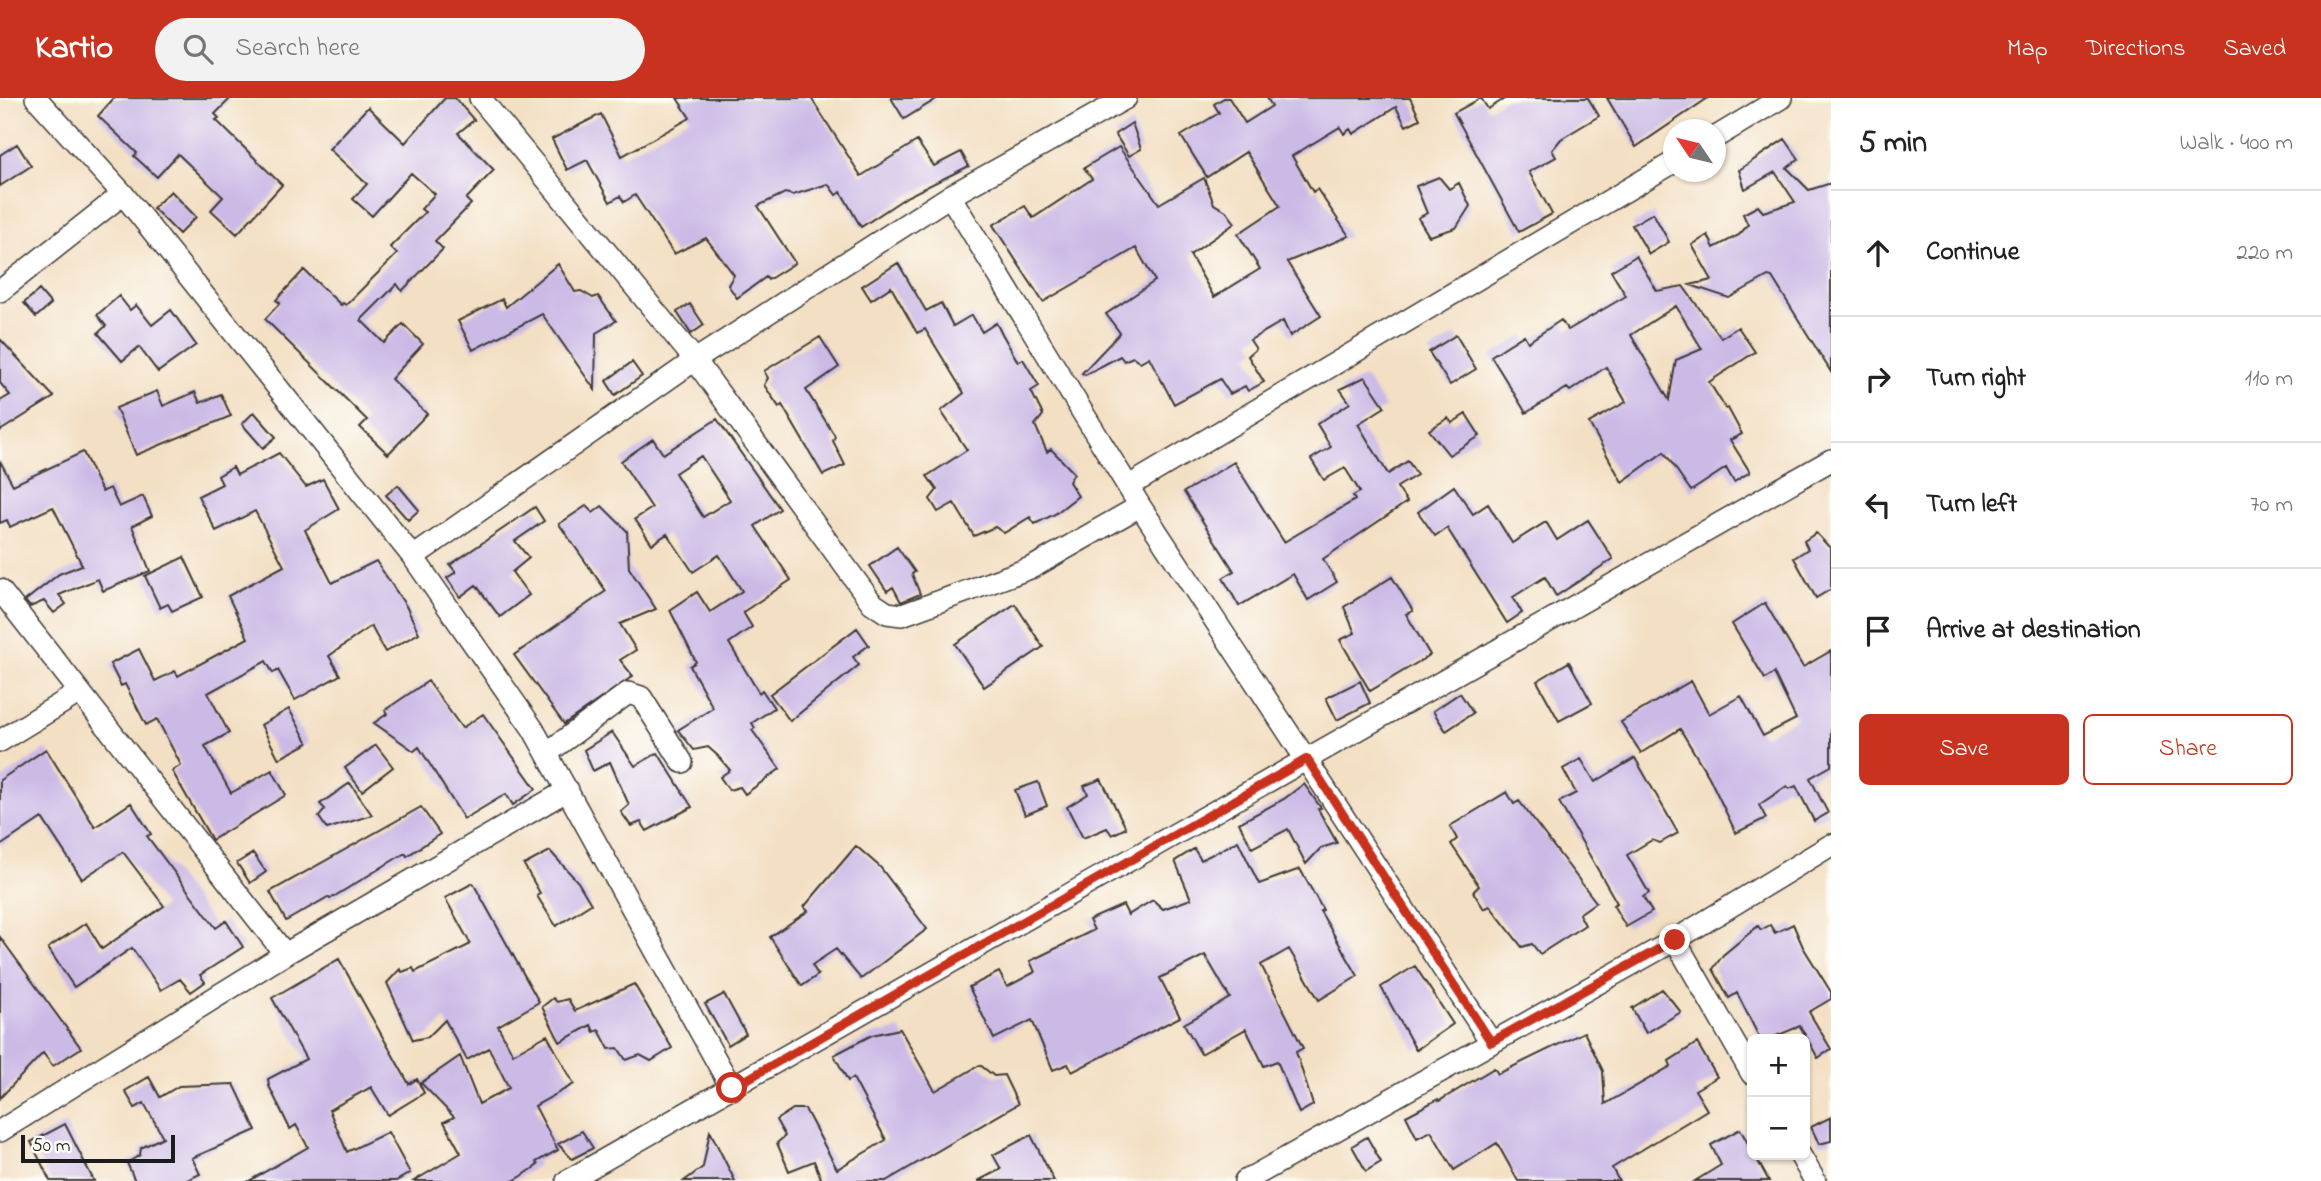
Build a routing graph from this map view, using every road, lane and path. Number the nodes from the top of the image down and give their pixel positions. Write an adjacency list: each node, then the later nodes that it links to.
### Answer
1 (36, 98): 7 (street)
2 (480, 98): 10 (street)
3 (1126, 98): 8 (street)
4 (1781, 98): 5 (street)
5 (1726, 131)
6 (1663, 169): 12 (street)
7 (123, 194): 9 (street); 14 (street)
8 (950, 196): 10 (street); 12 (street)
9 (0, 291)
10 (695, 360): 13 (street); 14 (street)
11 (1831, 460): 19 (street)
12 (1129, 486): 13 (street)
13 (1140, 506): 19 (street)
14 (413, 557): 18 (street)
15 (0, 590): 16 (street)
16 (80, 692): 17 (street); 24 (street)
17 (0, 741)
18 (547, 753): 20 (street); 21 (street)
19 (1307, 759): 25 (street); 27 (street)
20 (682, 762)
21 (568, 790): 24 (street); 27 (street)
22 (1831, 845): 23 (street)
23 (1675, 940): 25 (street); 26 (street)
24 (285, 954): 28 (street)
25 (1491, 1042): 31 (street)
26 (1747, 1065)
27 (732, 1088): 30 (street)
28 (0, 1131)
29 (1803, 1160): 32 (street)
30 (567, 1181)
31 (1245, 1181)
32 (1815, 1181)

